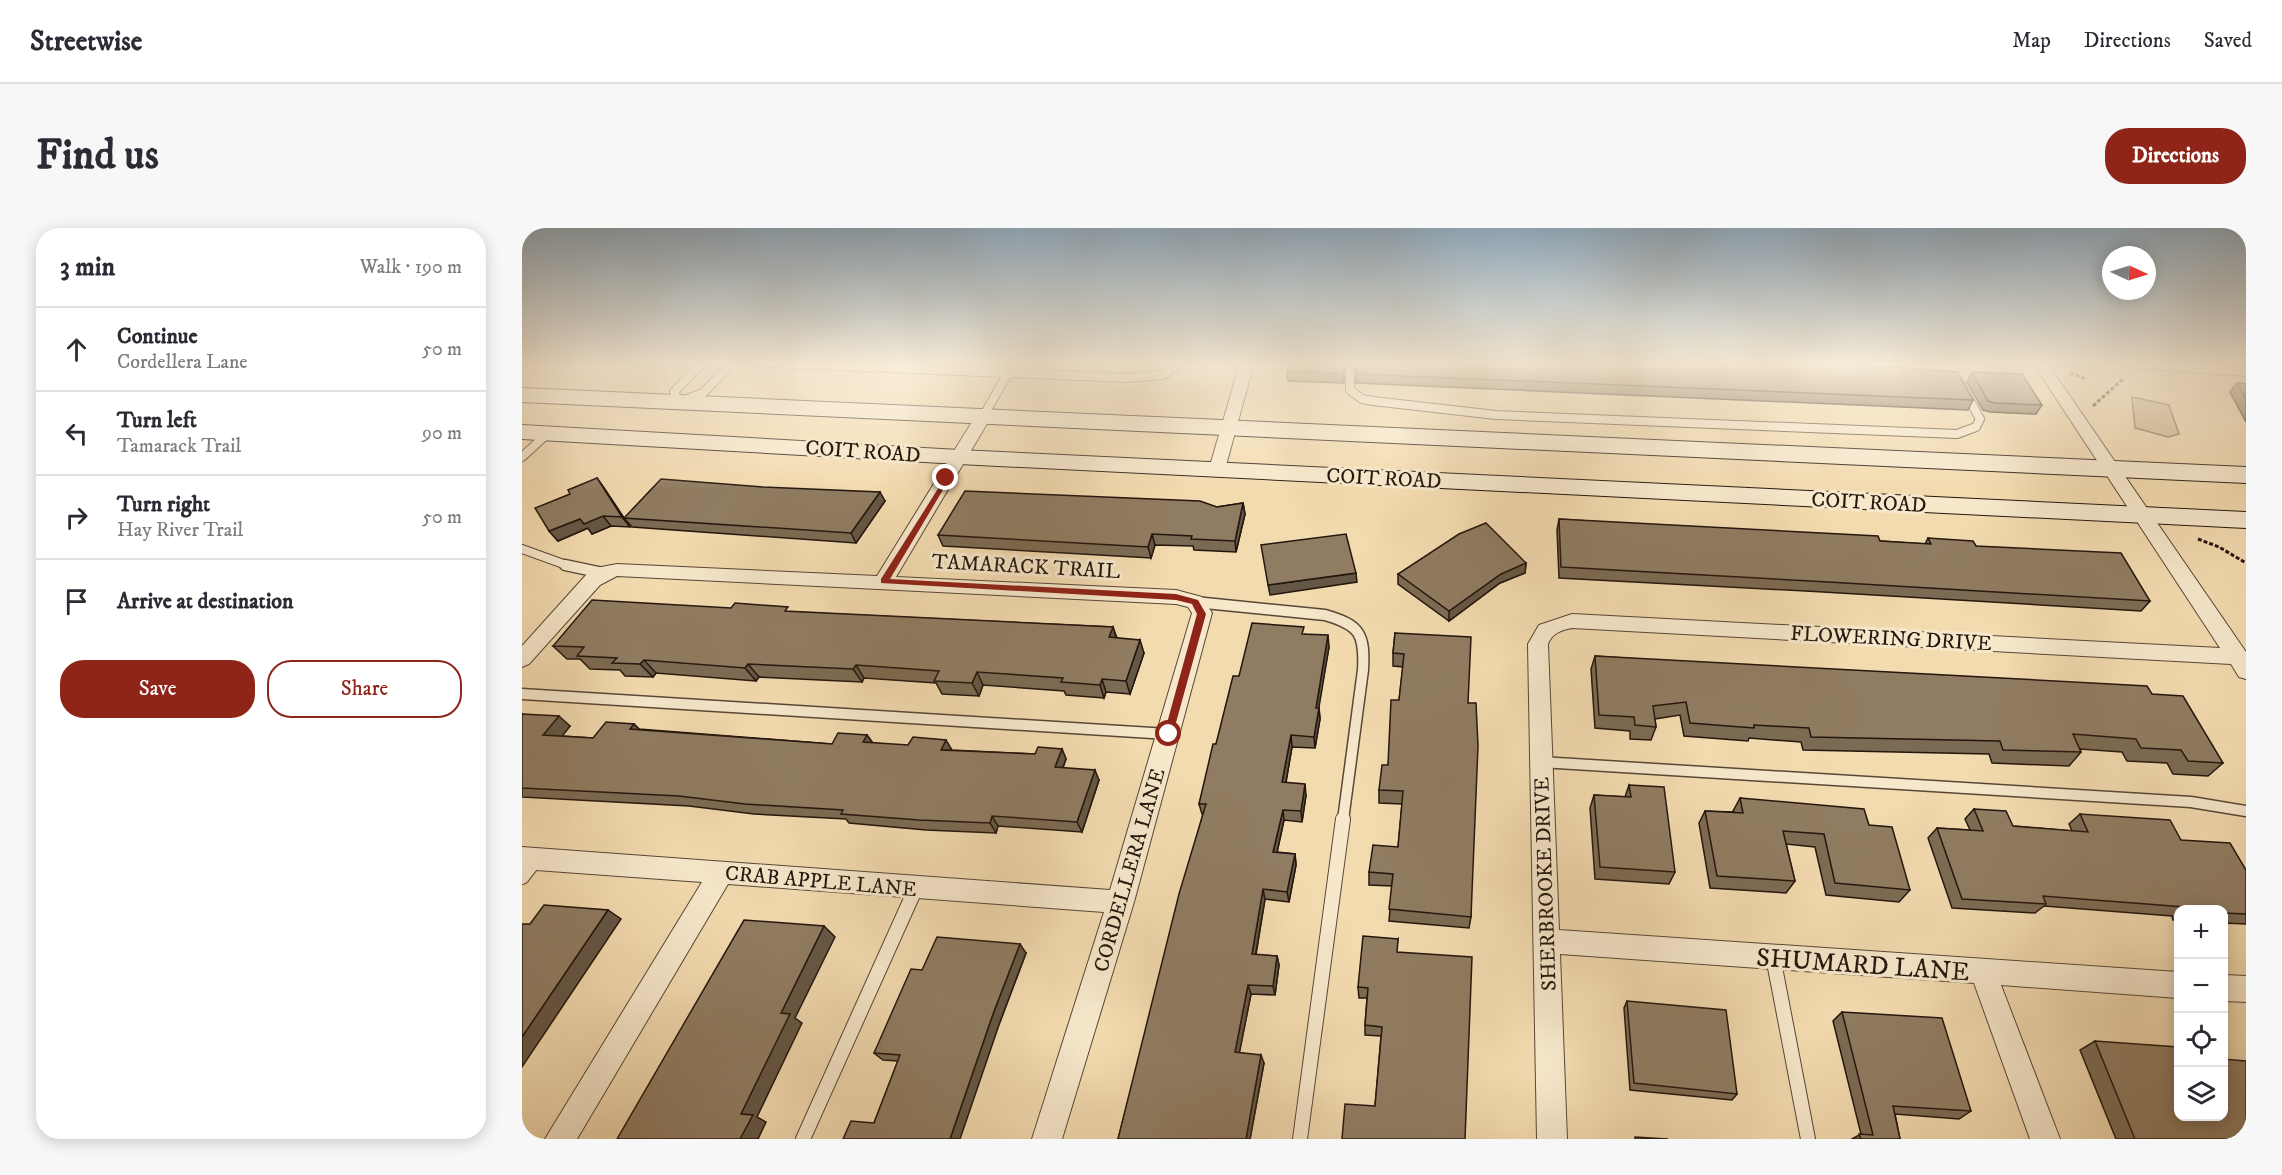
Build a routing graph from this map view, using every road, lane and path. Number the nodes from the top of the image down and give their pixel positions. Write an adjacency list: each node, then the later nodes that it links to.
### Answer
1 (675, 406): 12 (main road)
2 (750, 406): 8 (main road, COIT ROAD)
3 (990, 406): 8 (lane)
4 (1235, 406): 9 (street)
5 (1413, 406): 6 (lane)
6 (1973, 406)
7 (2068, 406): 16 (street)
8 (983, 417): 9 (main road, COIT ROAD); 14 (street)
9 (1229, 429): 15 (street); 16 (main road, COIT ROAD)
10 (522, 432): 11 (main road, COIT ROAD)
11 (548, 433): 12 (main road, COIT ROAD); 13 (lane)
12 (644, 437): 14 (main road, COIT ROAD)
13 (522, 457)
14 (959, 457): 15 (main road, COIT ROAD); 24 (street)
15 (1217, 469): 18 (main road, COIT ROAD)
16 (2110, 469): 17 (main road, COIT ROAD); 18 (street)
17 (2246, 475)
18 (2141, 515): 19 (main road, COIT ROAD); 28 (street)
19 (2246, 520)
20 (2194, 538): 22 (path)
21 (522, 549): 23 (lane)
22 (2246, 562)
23 (603, 573): 24 (street, TAMARACK TRAIL); 27 (street)
24 (884, 581): 25 (street, TAMARACK TRAIL)
25 (1195, 602): 30 (street, CORDELLERA LANE); 46 (lane)
26 (1544, 631): 28 (street, FLOWERING DRIVE); 31 (street, SHERBROOKE DRIVE)
27 (522, 659)
28 (2242, 664)
29 (522, 694): 30 (lane)
30 (1169, 734): 36 (street, CORDELLERA LANE)
31 (1541, 762): 32 (lane); 37 (street, SHERBROOKE DRIVE)
32 (2246, 811)
33 (527, 865): 34 (street, CRAB APPLE LANE)
34 (722, 872): 35 (street, CRAB APPLE LANE); 43 (street)
35 (915, 890): 36 (street, CRAB APPLE LANE); 44 (lane)
36 (1121, 902): 45 (street, CORDELLERA LANE)
37 (1547, 941): 38 (street, SHUMARD LANE); 47 (street, SHERBROOKE DRIVE)
38 (1773, 957): 39 (street, SHUMARD LANE); 48 (lane)
39 (1983, 973): 40 (street, SHUMARD LANE); 49 (street)
40 (2174, 985)
41 (2228, 988): 42 (street)
42 (2246, 989)
43 (560, 1139)
44 (803, 1139)
45 (1047, 1139)
46 (1300, 1139)
47 (1552, 1139)
48 (1808, 1139)
49 (2045, 1139)

